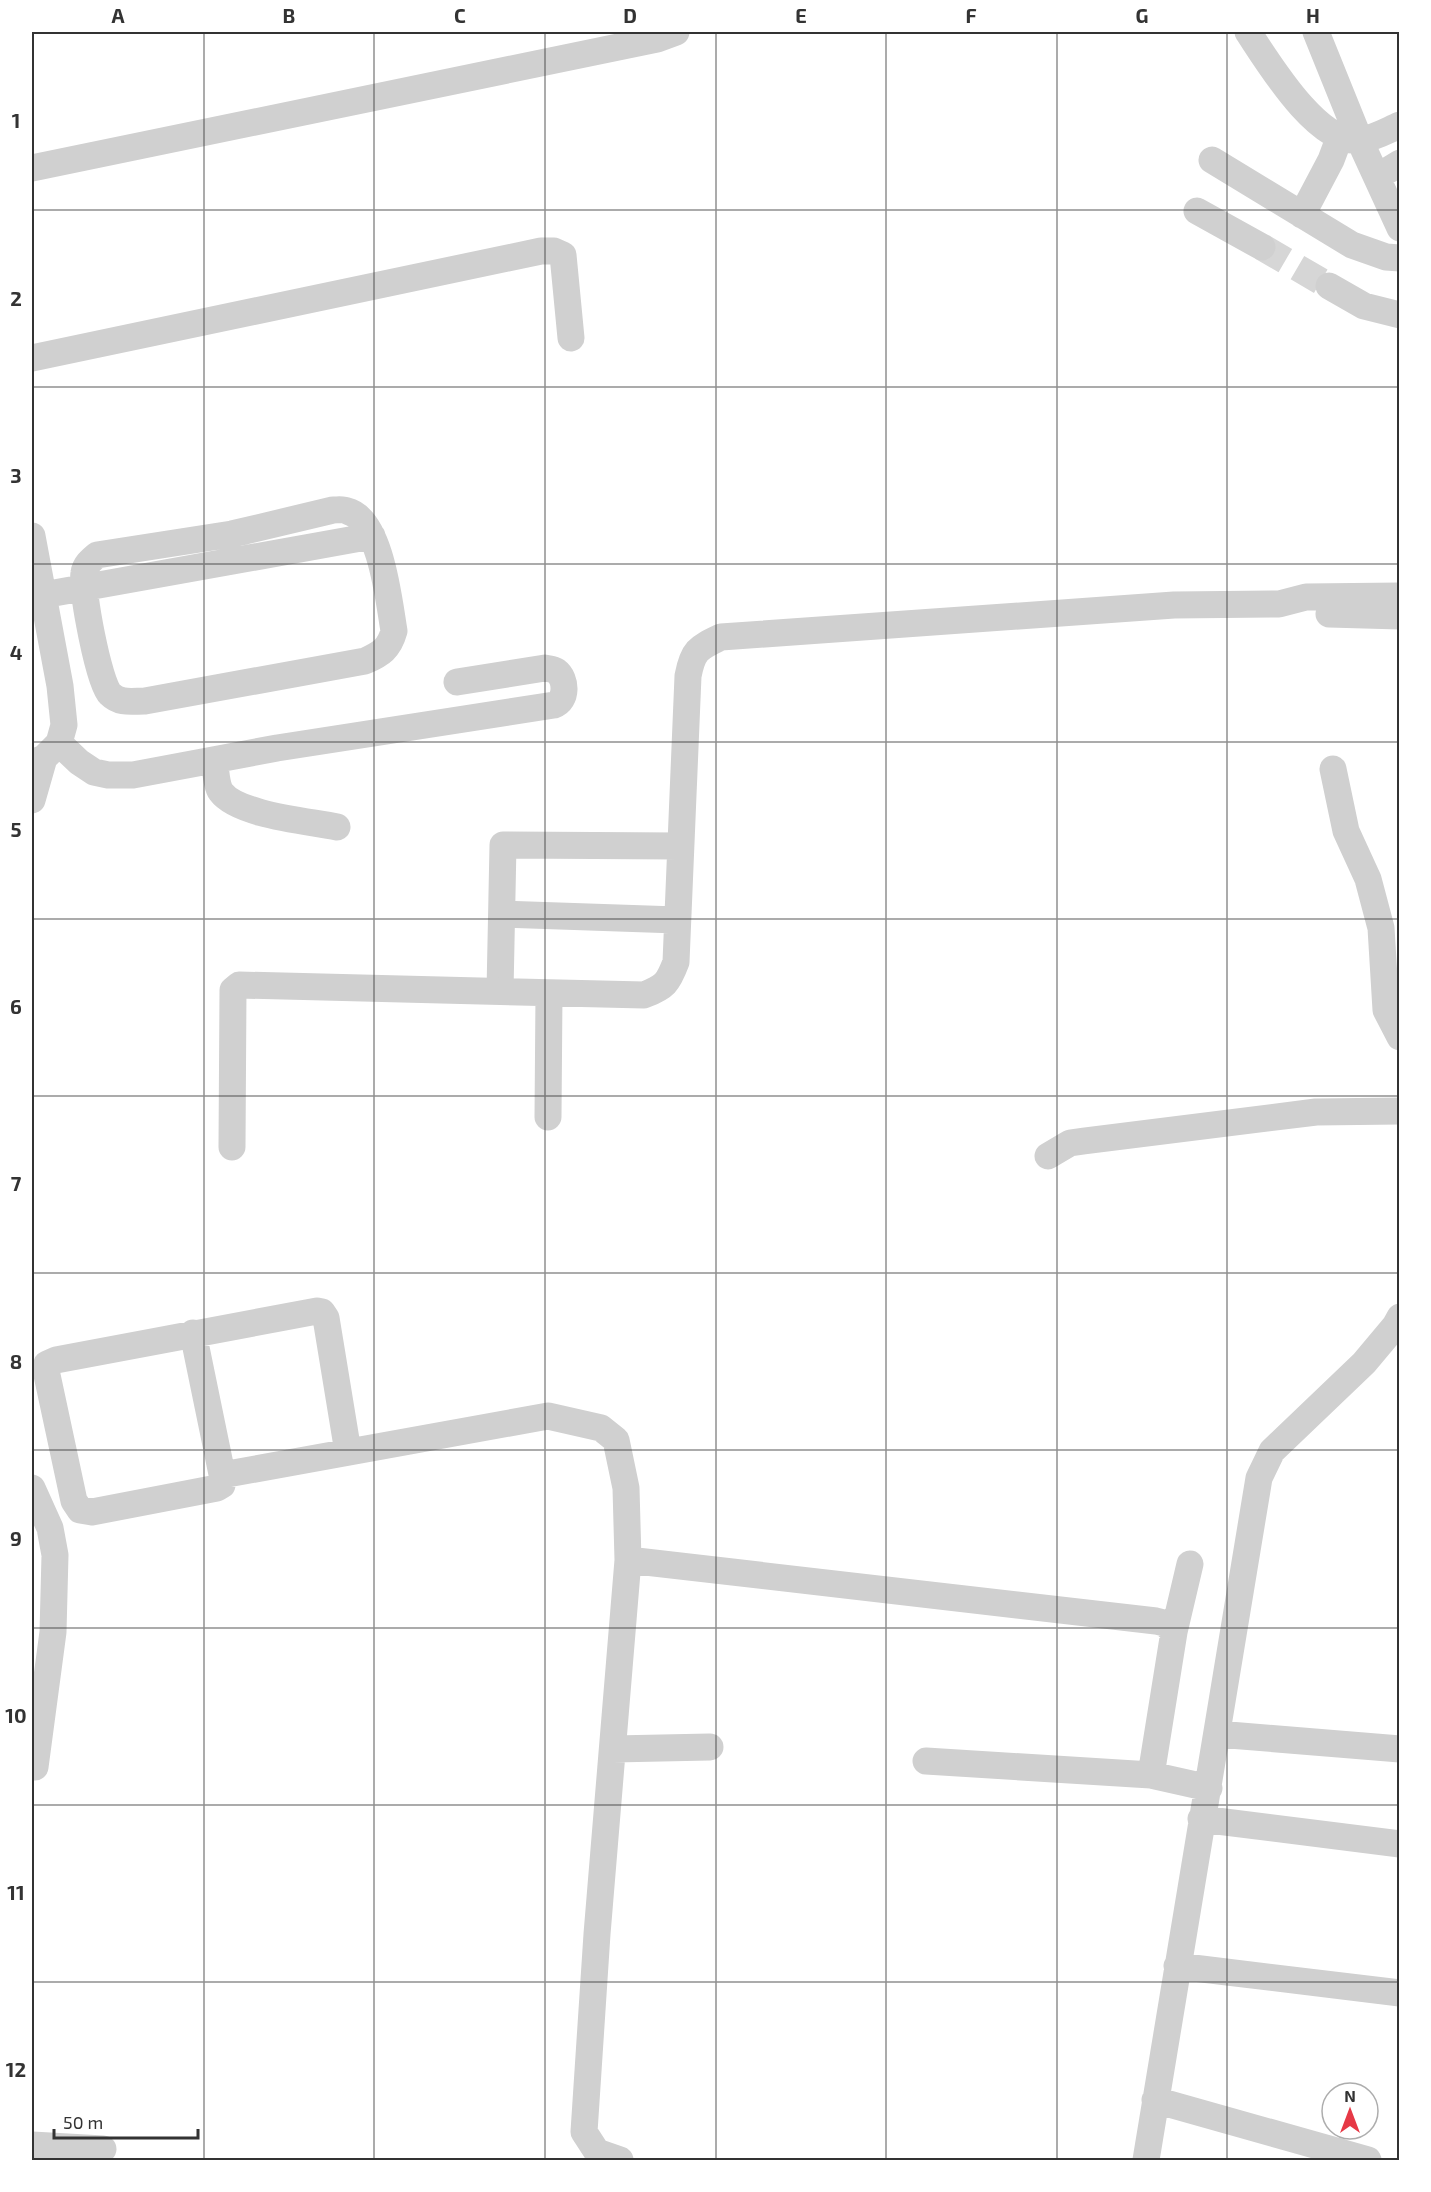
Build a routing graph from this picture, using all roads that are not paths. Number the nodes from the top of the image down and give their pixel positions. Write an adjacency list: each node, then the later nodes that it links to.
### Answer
1 (676, 32): 8 (street)
2 (1248, 32): 5 (street)
3 (1316, 32): 5 (street)
4 (1399, 126): 5 (street)
5 (1350, 138): 9 (street); 11 (street)
6 (1212, 160): 11 (street)
7 (1400, 164): 9 (street)
8 (32, 168)
9 (1377, 177): 12 (street)
10 (1197, 211): 13 (street)
11 (1302, 215): 14 (street)
12 (1400, 228)
13 (1262, 247)
14 (1400, 258)
15 (1329, 286): 16 (street)
16 (1400, 315)
17 (571, 338): 18 (street)
18 (32, 358)
19 (32, 536): 21 (street)
20 (83, 589): 20 (street); 21 (street)
21 (43, 595): 26 (street)
22 (1400, 596): 23 (street)
23 (1279, 604): 24 (street); 31 (street)
24 (1400, 616)
25 (457, 682): 27 (street)
26 (45, 755): 27 (street); 29 (street)
27 (214, 760): 30 (street)
28 (1333, 769): 36 (street)
29 (32, 800)
30 (337, 827)
31 (680, 846): 32 (street); 33 (street)
32 (502, 914): 33 (street); 34 (street)
33 (677, 920): 35 (street)
34 (500, 991): 35 (street); 39 (street)
35 (549, 993): 38 (street)
36 (1400, 1037)
37 (1400, 1111): 40 (street)
38 (548, 1117)
39 (232, 1147)
40 (1048, 1156)
41 (193, 1333): 43 (street); 44 (street); 44 (street)
42 (1395, 1333): 49 (street)
43 (348, 1452): 44 (street); 46 (street)
44 (222, 1475)
45 (32, 1488): 54 (street)
46 (628, 1560): 48 (street); 51 (street)
47 (1190, 1564): 48 (street)
48 (1174, 1632): 55 (street)
49 (1218, 1734): 52 (street); 56 (street)
50 (710, 1747): 51 (street)
51 (613, 1749): 64 (street)
52 (1400, 1749)
53 (926, 1761): 55 (street)
54 (35, 1767)
55 (1151, 1775): 56 (street)
56 (1209, 1788): 57 (street)
57 (1201, 1820): 58 (street); 59 (street)
58 (1400, 1844)
59 (1177, 1966): 60 (street); 61 (street)
60 (1400, 1993)
61 (1155, 2100): 65 (street); 66 (street)
62 (32, 2145): 63 (street)
63 (104, 2149)
64 (620, 2160)
65 (1146, 2160)
66 (1368, 2160)

